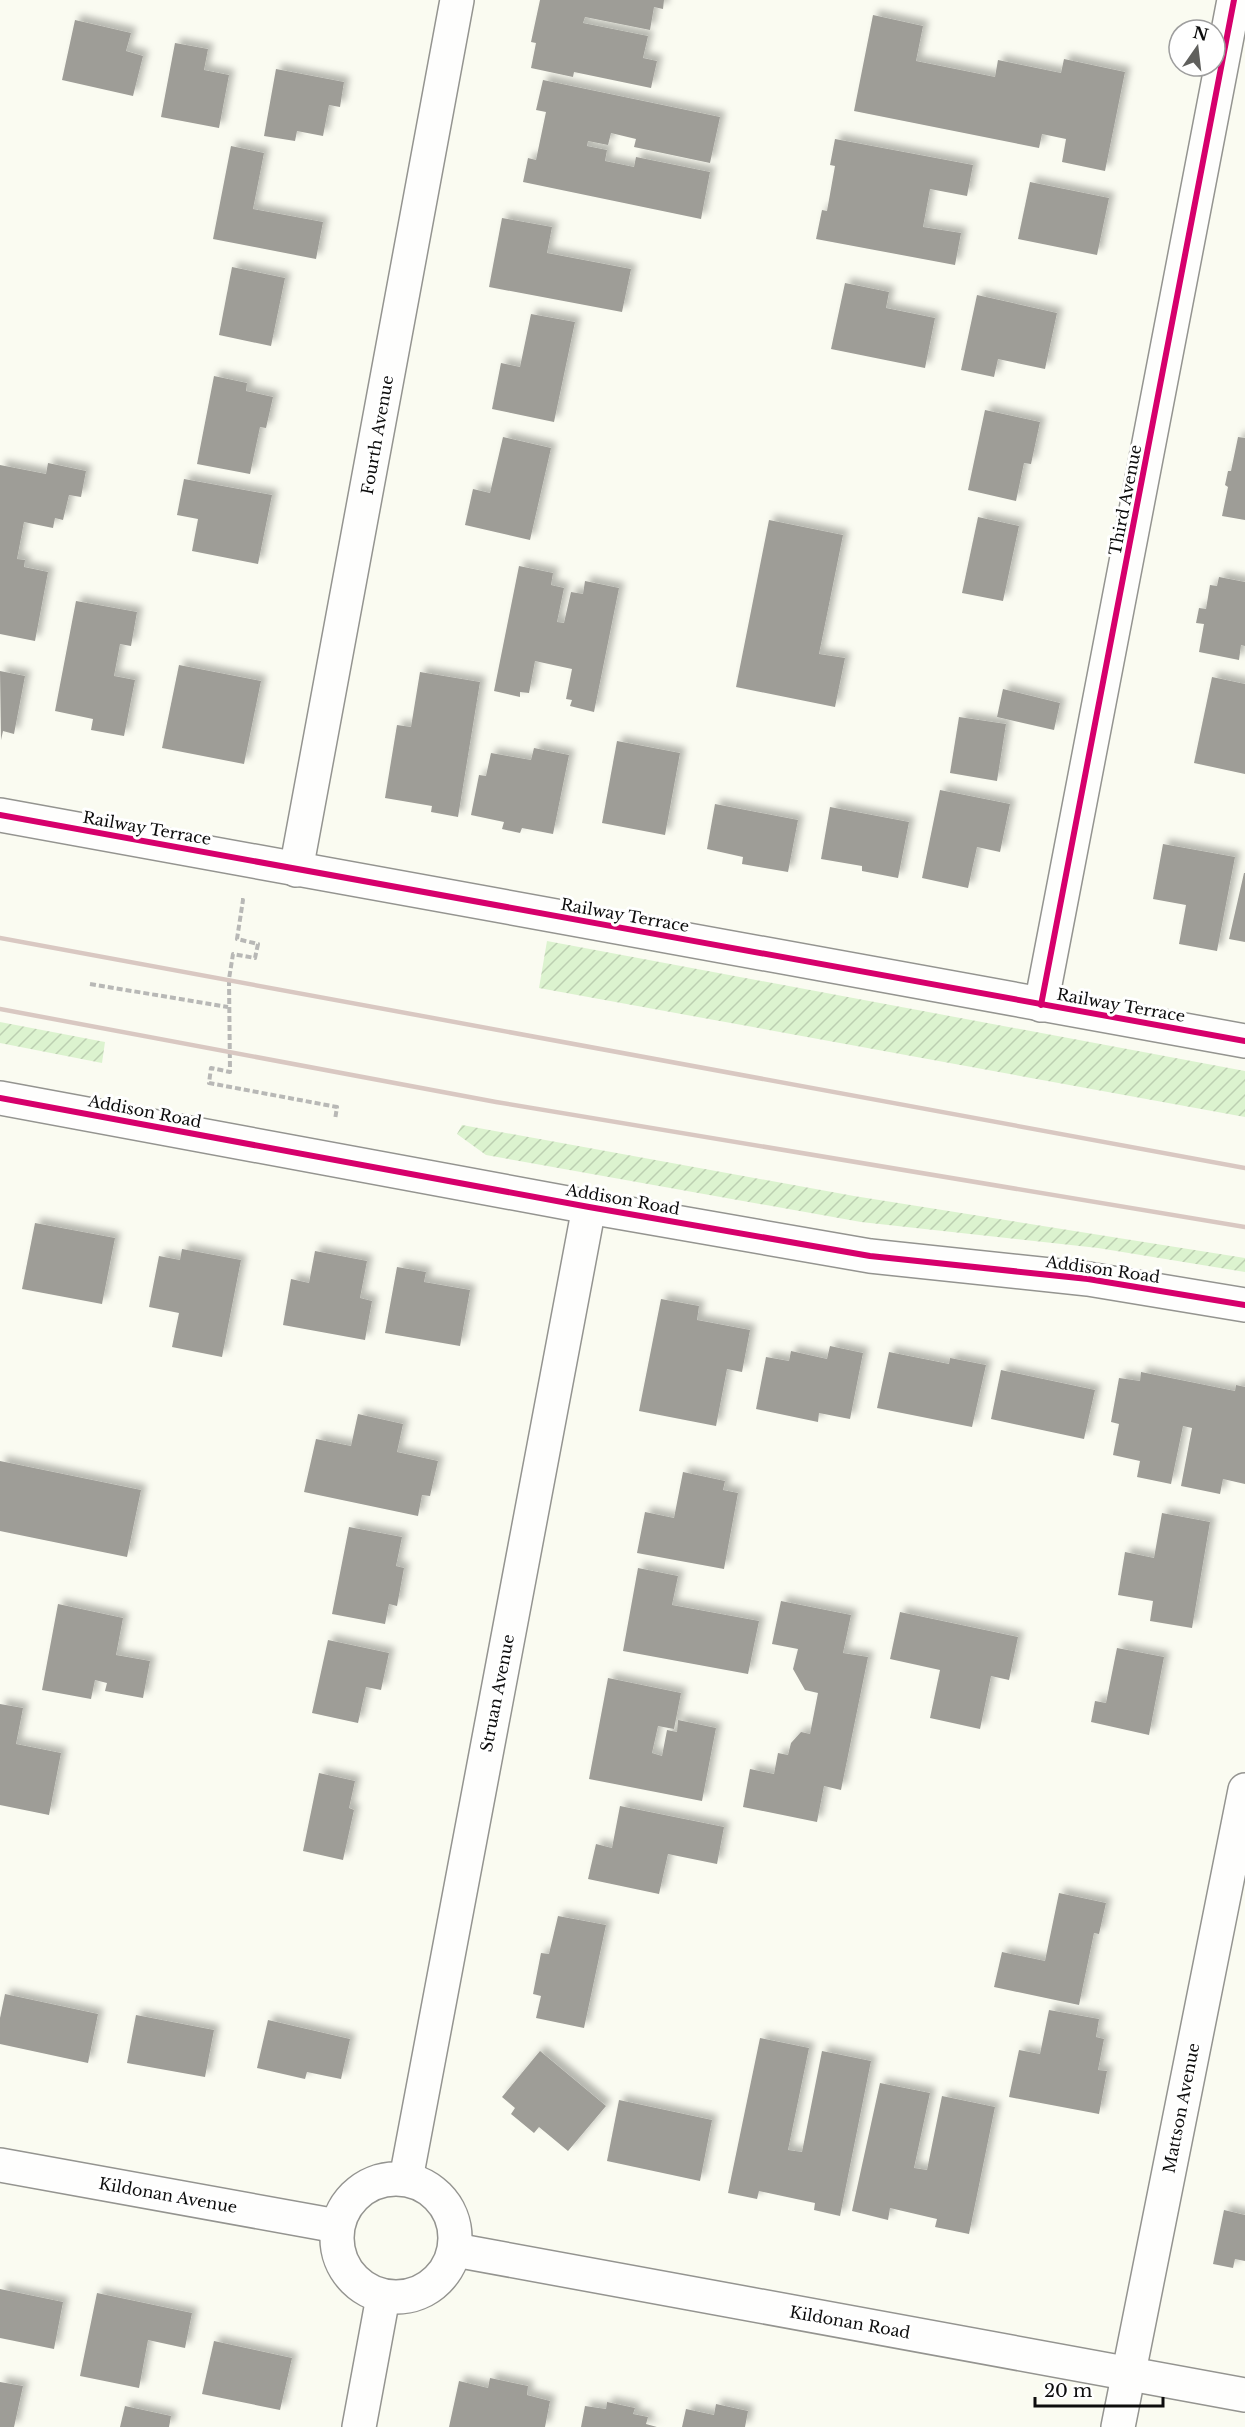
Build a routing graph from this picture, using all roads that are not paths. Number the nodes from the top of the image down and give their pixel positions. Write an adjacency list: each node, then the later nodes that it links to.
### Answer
1 (457, 0): 4 (street, Fourth Avenue)
2 (1234, 0): 5 (street, Third Avenue)
3 (0, 815): 4 (street, Railway Terrace)
4 (296, 870): 5 (street, Railway Terrace)
5 (1041, 1005): 6 (street, Railway Terrace)
6 (1245, 1041)
7 (0, 1098): 8 (street, Addison Road)
8 (589, 1207): 9 (street, Addison Road); 12 (street, Struan Avenue)
9 (1245, 1305)
10 (1245, 1790): 16 (street, Mattson Avenue)
11 (0, 2165): 13 (street, Kildonan Avenue)
12 (406, 2179): 13 (street); 14 (street)
13 (337, 2226): 15 (street)
14 (455, 2250): 15 (street); 16 (street, Kildonan Road)
15 (383, 2297): 18 (street)
16 (1129, 2373): 17 (street, Kildonan Road); 19 (street, Mattson Avenue)
17 (1245, 2395)
18 (359, 2427)
19 (1118, 2427)

